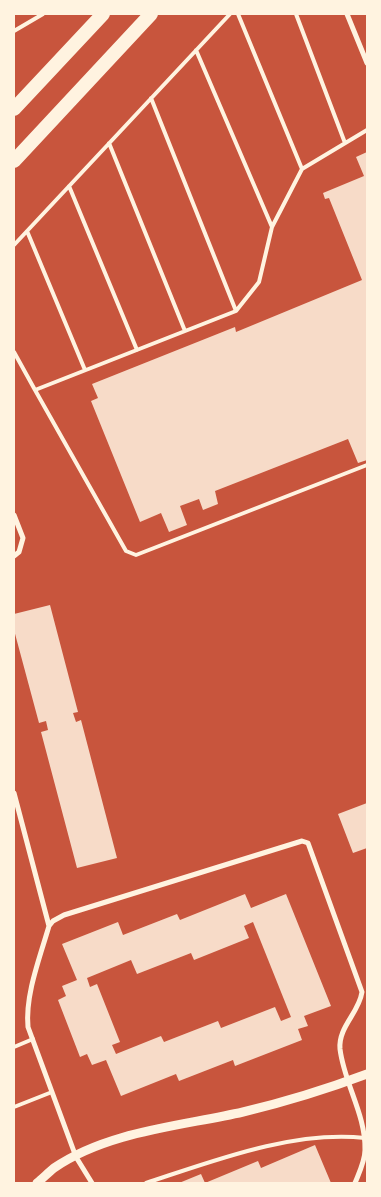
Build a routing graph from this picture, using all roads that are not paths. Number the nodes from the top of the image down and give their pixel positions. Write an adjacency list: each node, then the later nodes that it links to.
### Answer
1 (42, 14): 8 (lane)
2 (151, 14): 16 (highway)
3 (230, 14): 9 (lane)
4 (238, 14): 17 (lane)
5 (296, 14): 15 (lane)
6 (347, 14): 10 (street)
7 (99, 15): 12 (highway)
8 (14, 31)
9 (196, 50): 11 (lane); 19 (lane)
10 (367, 63)
11 (151, 98): 14 (lane); 22 (lane)
12 (14, 109)
13 (367, 130): 15 (lane)
14 (109, 143): 18 (lane); 23 (lane)
15 (345, 144): 17 (lane)
16 (14, 161)
17 (302, 169): 19 (lane)
18 (69, 186): 20 (lane); 24 (lane)
19 (272, 227): 22 (lane)
20 (27, 230): 21 (lane); 26 (lane)
21 (14, 245)
22 (236, 311): 23 (lane)
23 (185, 331): 24 (lane)
24 (137, 350): 26 (lane)
25 (14, 352): 27 (lane)
26 (85, 370): 27 (lane)
27 (35, 390): 28 (lane)
28 (367, 465)
29 (14, 515): 30 (street)
30 (14, 556)
31 (14, 793): 32 (street)
32 (49, 926): 33 (street); 36 (street)
33 (33, 1039): 34 (lane); 37 (street)
34 (14, 1047)
35 (367, 1074): 36 (street)
36 (347, 1081): 39 (street); 40 (street)
37 (52, 1092): 38 (lane); 40 (street)
38 (14, 1107)
39 (365, 1138): 43 (lane); 44 (street)
40 (76, 1157): 41 (street); 42 (street)
41 (37, 1183)
42 (92, 1183)
43 (146, 1183)
44 (355, 1183)

